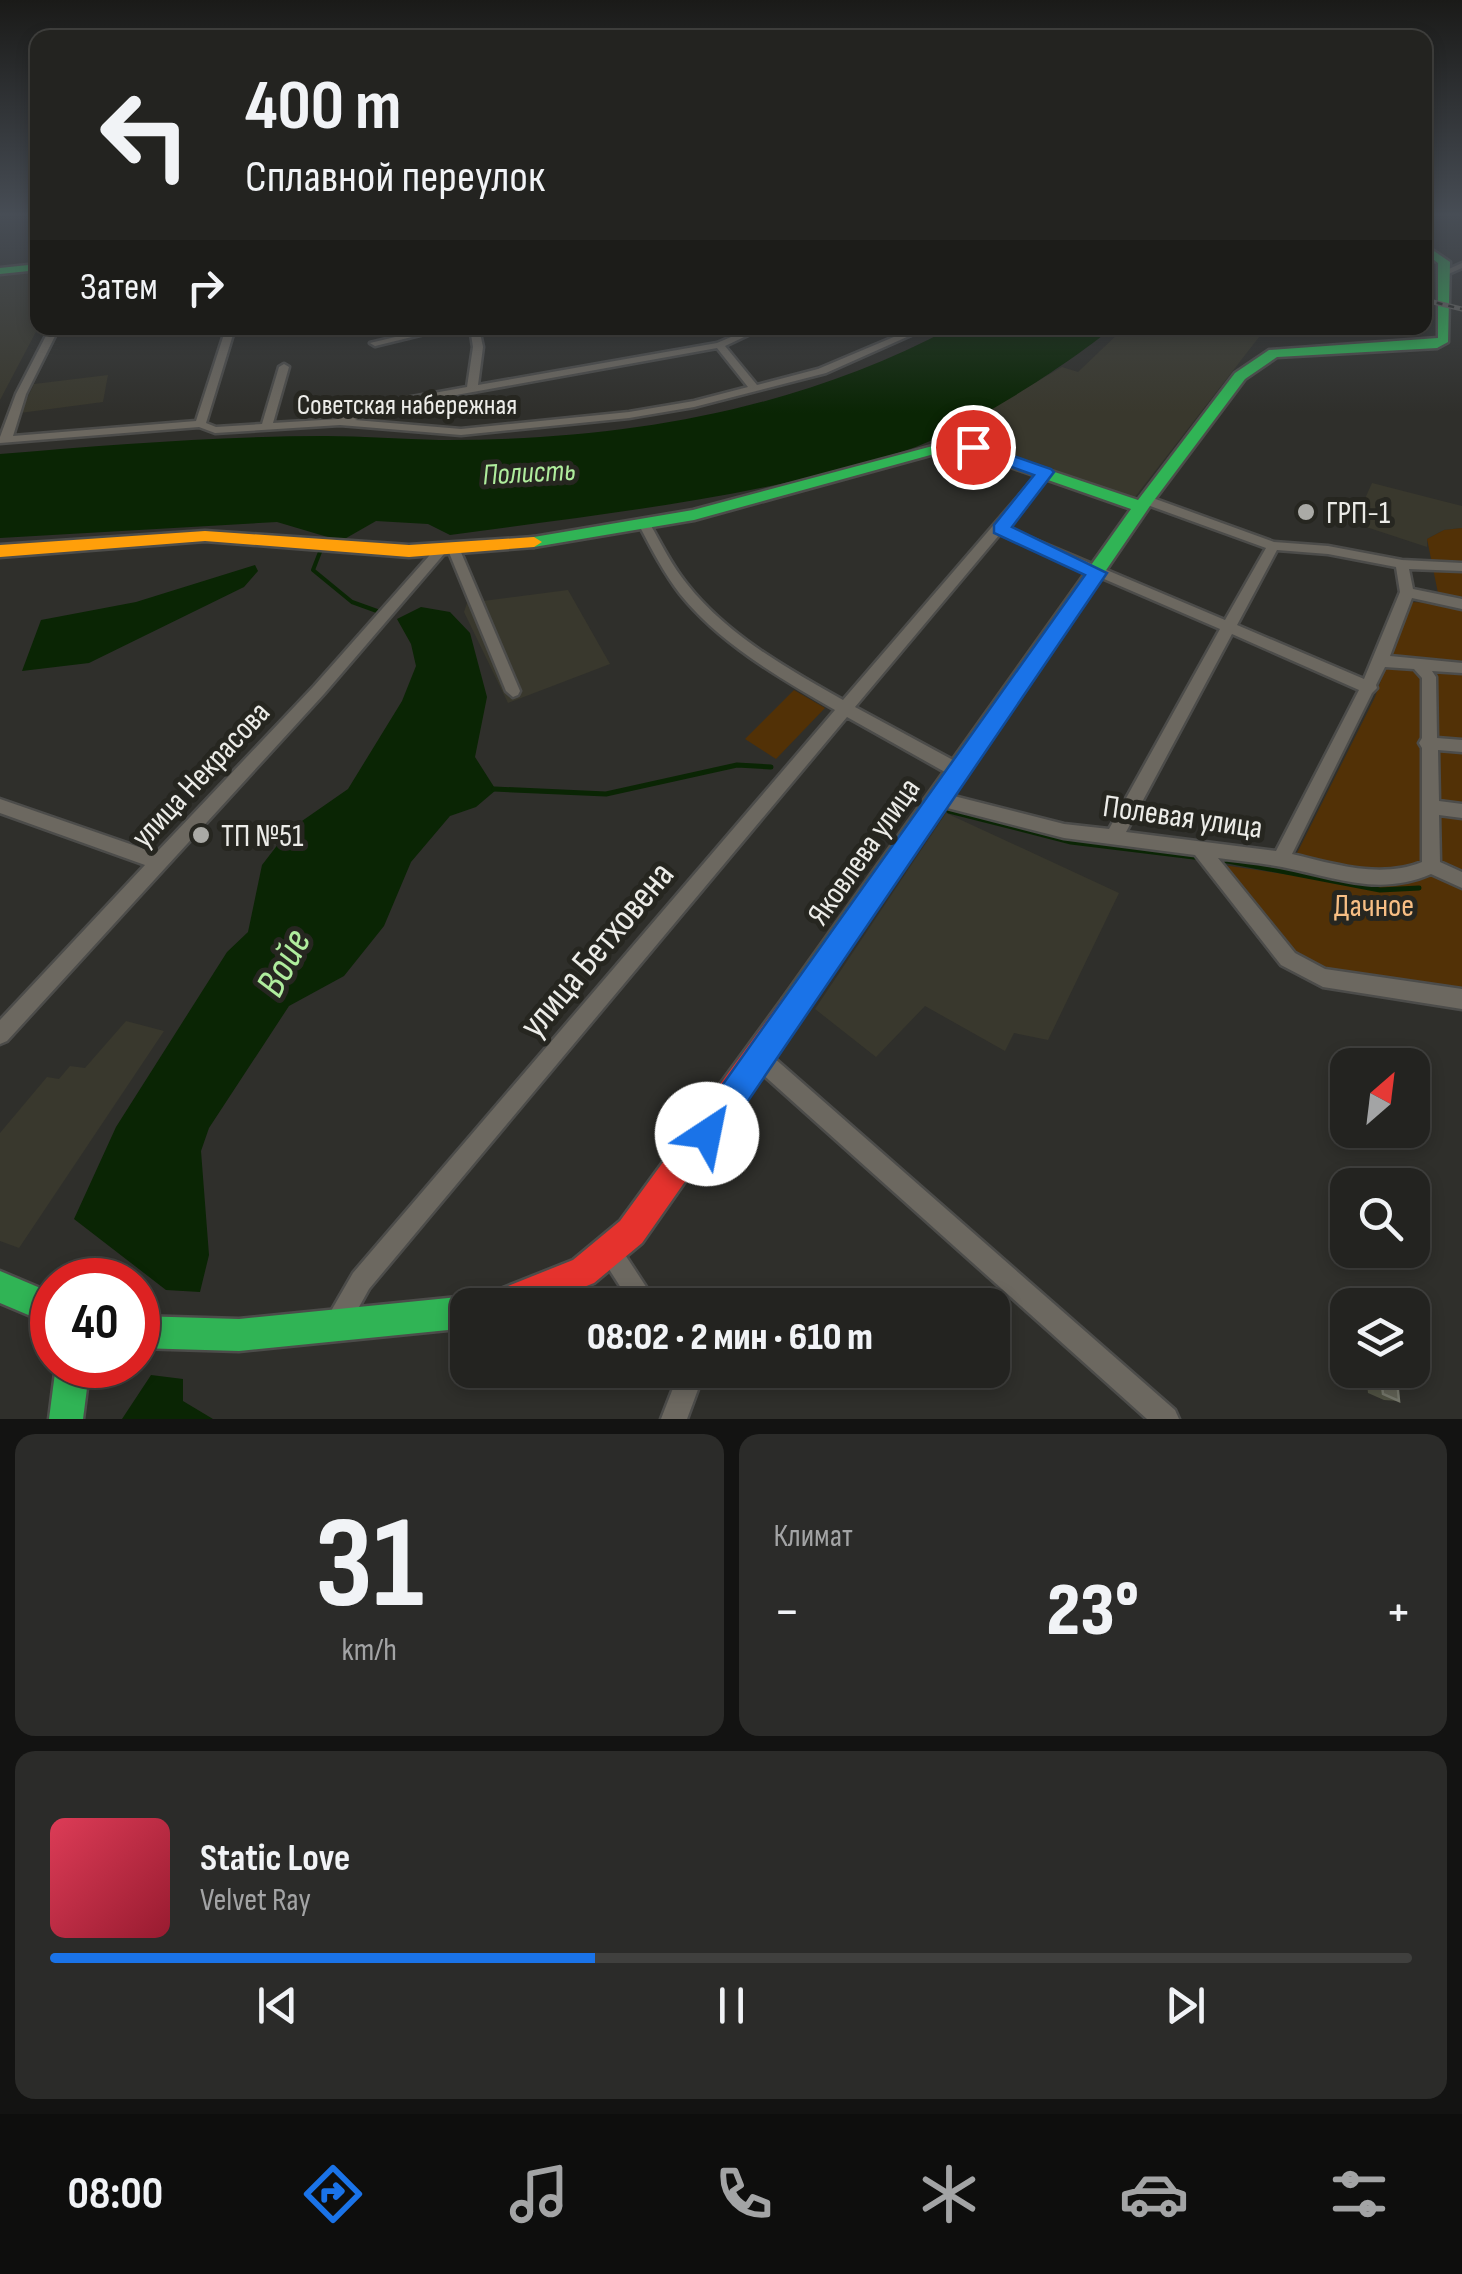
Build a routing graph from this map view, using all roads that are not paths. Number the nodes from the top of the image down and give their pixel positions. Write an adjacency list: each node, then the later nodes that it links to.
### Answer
1 (1451, 280): 18 (street, Яковлева улица)
2 (50, 335): 16 (street)
3 (228, 335): 14 (street)
4 (412, 335): 8 (street)
5 (475, 335): 11 (street)
6 (743, 335): 9 (street)
7 (905, 335): 12 (street, Советская набережная)
8 (375, 343)
9 (719, 345): 11 (street); 12 (street)
10 (284, 367): 15 (street)
11 (472, 388): 13 (street)
12 (756, 389): 13 (street, Советская набережная)
13 (340, 422): 15 (street, Советская набережная)
14 (200, 424): 15 (street, Советская набережная); 16 (street, Советская набережная)
15 (268, 426)
16 (3, 440)
17 (1045, 472): 18 (street); 19 (street); 20 (street, улица Бетховена)
18 (1144, 504): 21 (street); 26 (street, Яковлева улица)
19 (646, 527): 22 (street); 35 (street)
20 (1000, 529): 26 (street); 35 (street, улица Бетховена)
21 (1273, 546): 24 (street); 29 (street)
22 (447, 550): 23 (street); 34 (street); 46 (street, улица Некрасова)
23 (0, 551)
24 (1402, 564): 25 (street); 27 (street)
25 (1462, 566)
26 (1097, 573): 29 (street); 38 (street, Яковлева улица)
27 (1407, 592): 28 (street); 30 (street, Полевая улица)
28 (1462, 604)
29 (1227, 628): 33 (street); 43 (street)
30 (1381, 661): 31 (street); 33 (street, Полевая улица)
31 (1420, 667): 32 (street); 36 (street)
32 (1462, 668)
33 (1370, 688): 45 (street, Полевая улица)
34 (513, 691)
35 (847, 707): 38 (street); 58 (street, улица Бетховена)
36 (1428, 742): 37 (street); 41 (street)
37 (1462, 746)
38 (958, 771): 39 (street, Яковлева улица)
39 (938, 799): 43 (street, Полевая улица); 51 (street, Яковлева улица)
40 (0, 806): 46 (street)
41 (1429, 807): 42 (street); 47 (street)
42 (1462, 811)
43 (1114, 837): 44 (street, Полевая улица)
44 (1200, 848): 45 (street, Полевая улица); 49 (street)
45 (1280, 859): 47 (street)
46 (159, 862): 50 (street, улица Некрасова)
47 (1432, 866): 48 (street)
48 (1462, 880)
49 (1462, 999)
50 (0, 1034)
51 (758, 1057): 52 (street, Яковлева улица); 64 (street)
52 (612, 1255): 54 (street, Яковлева улица); 55 (street)
53 (0, 1287): 56 (street)
54 (549, 1288)
55 (634, 1288)
56 (30, 1299)
57 (450, 1314): 58 (street)
58 (334, 1325): 59 (street)
59 (160, 1332)
60 (70, 1388): 62 (street)
61 (686, 1388): 63 (street)
62 (66, 1419)
63 (674, 1419)
64 (1166, 1419)

